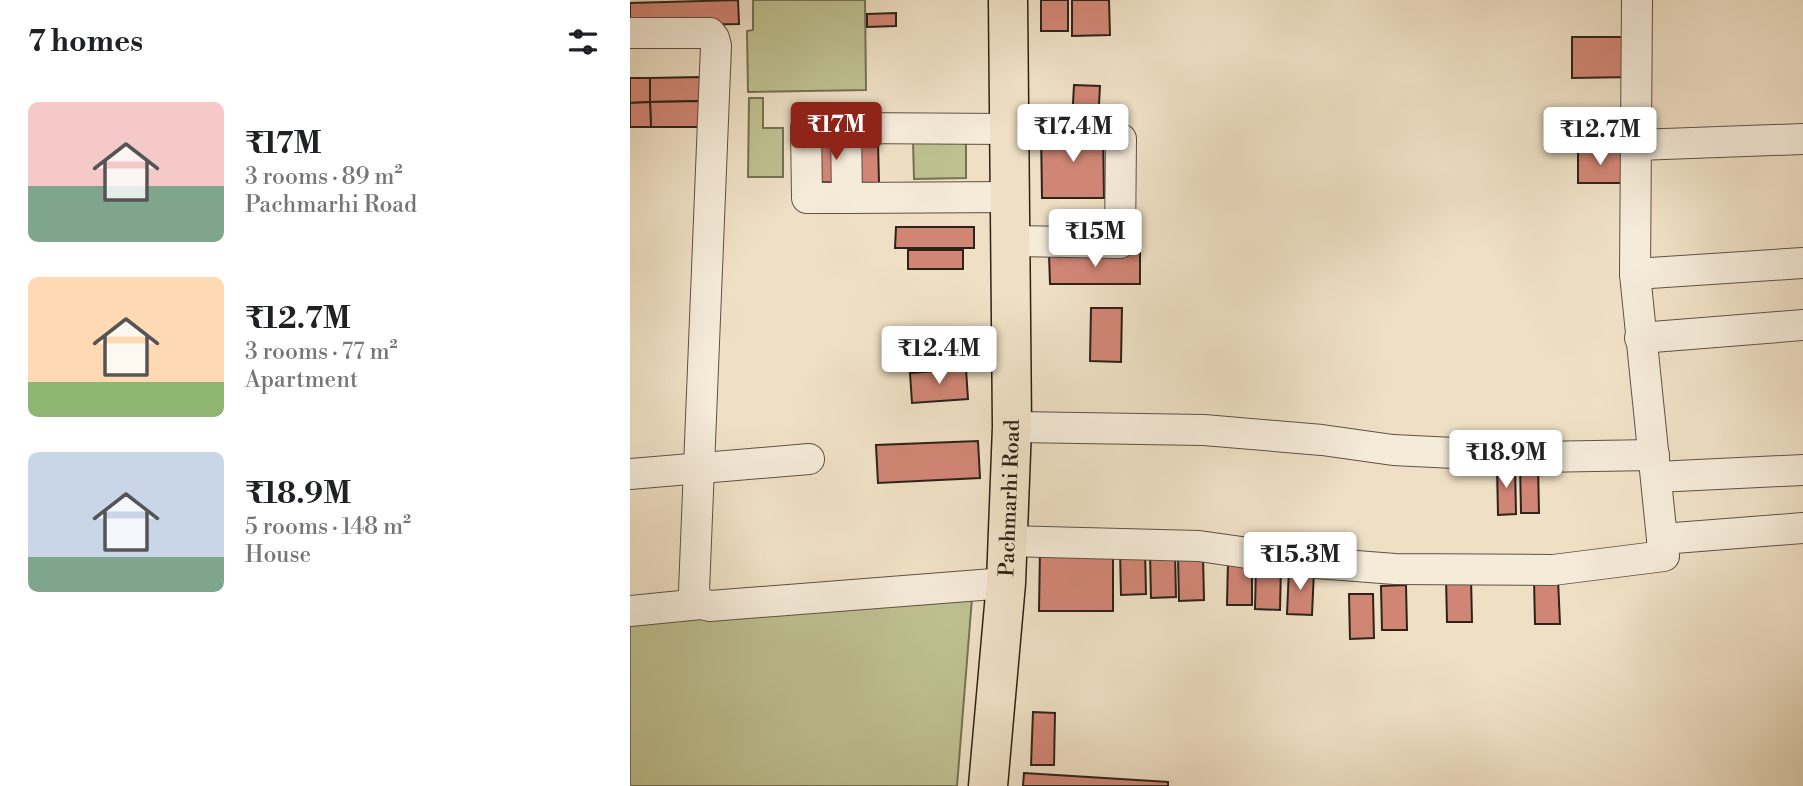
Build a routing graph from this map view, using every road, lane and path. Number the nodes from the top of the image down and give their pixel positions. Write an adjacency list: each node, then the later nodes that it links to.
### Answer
1 (1008, 0): 5 (main road, Pachmarhi Road)
2 (1637, 0): 8 (street)
3 (630, 33): 19 (street)
4 (846, 128): 5 (street); 10 (street); 10 (street)
5 (1009, 129): 9 (main road, Pachmarhi Road)
6 (1121, 139): 11 (street)
7 (1803, 139): 8 (street)
8 (1637, 145): 13 (street)
9 (1010, 197): 10 (street); 11 (main road, Pachmarhi Road)
10 (847, 198)
11 (1010, 241): 16 (main road, Pachmarhi Road)
12 (1803, 263): 13 (street)
13 (1635, 274): 15 (street)
14 (1803, 325): 15 (street)
15 (1640, 338): 18 (street)
16 (1012, 427): 18 (street); 24 (main road, Pachmarhi Road)
17 (809, 459): 19 (street)
18 (1655, 466): 20 (street); 23 (street)
19 (701, 470): 21 (street); 26 (street)
20 (1803, 470)
21 (630, 474)
22 (1803, 528): 23 (street)
23 (1662, 539): 24 (street)
24 (1008, 541): 25 (main road, Pachmarhi Road)
25 (1006, 583): 26 (street); 28 (main road, Pachmarhi Road)
26 (701, 604): 27 (street)
27 (630, 611)
28 (988, 786)

